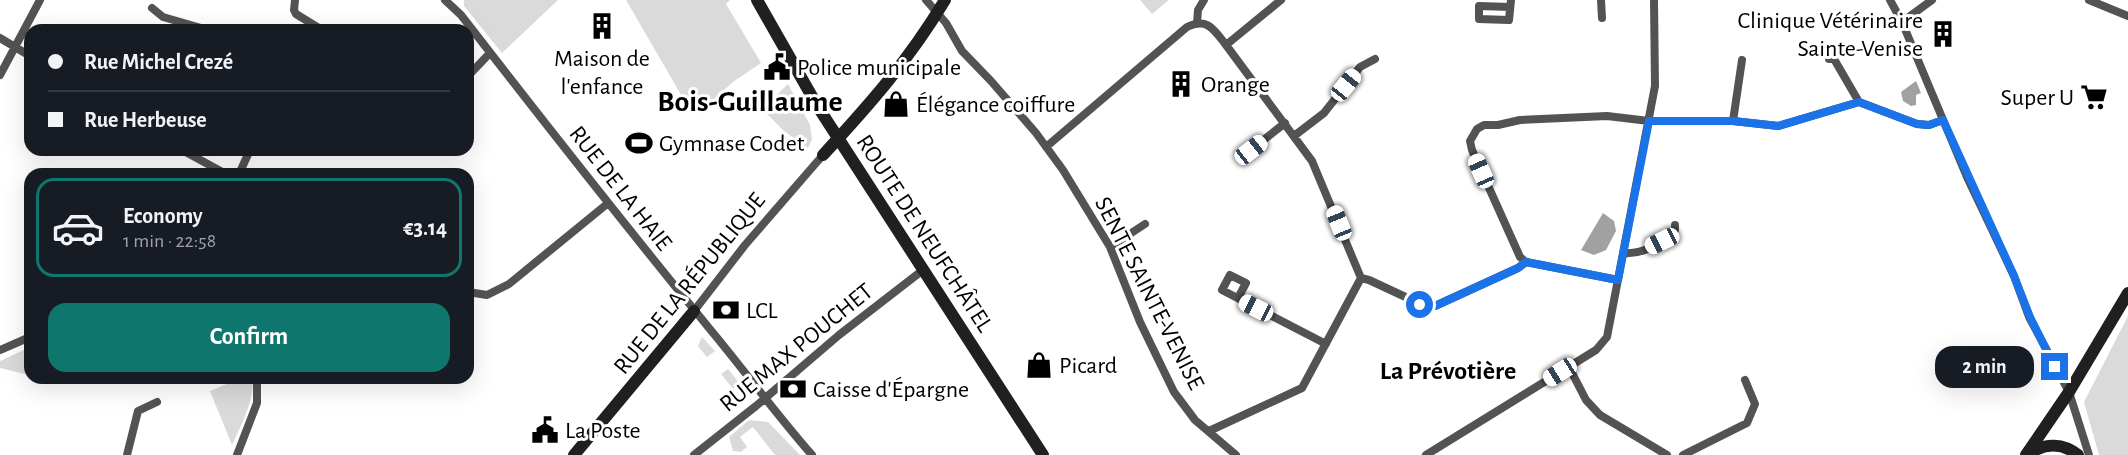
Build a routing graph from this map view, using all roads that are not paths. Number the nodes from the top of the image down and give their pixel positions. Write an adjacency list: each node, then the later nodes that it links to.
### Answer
1 (40, 0): 23 (street)
2 (295, 0): 25 (street)
3 (446, 0): 17 (street, RUE DE LA HAIE)
4 (460, 0): 17 (street)
5 (757, 0): 45 (main road, ROUTE DE NEUFCHÂTEL)
6 (926, 0): 18 (street, SENTE SAINTE-VENISE)
7 (945, 0): 18 (main road, RUE DE LA RÉPUBLIQUE)
8 (1204, 0): 22 (street)
9 (1281, 0): 30 (street)
10 (1601, 0): 20 (street)
11 (1654, 0): 41 (street)
12 (1890, 0): 21 (street)
13 (1932, 0): 21 (street)
14 (2090, 0): 15 (street)
15 (2101, 2): 19 (street)
16 (152, 8): 24 (street)
17 (454, 8): 26 (street, RUE DE LA HAIE)
18 (936, 14): 45 (main road, RUE DE LA RÉPUBLIQUE); 46 (street, SENTE SAINTE-VENISE)
19 (2128, 16)
20 (1602, 18)
21 (1902, 22): 40 (street)
22 (1197, 23): 30 (street); 46 (street)
23 (28, 24)
24 (187, 24)
25 (312, 24)
26 (467, 24)
27 (24, 31): 31 (street)
28 (474, 33): 33 (street, RUE DE LA HAIE)
29 (0, 38): 31 (street)
30 (1226, 45): 43 (street)
31 (16, 47): 32 (street); 38 (street)
32 (24, 52)
33 (490, 53): 37 (street); 51 (street, RUE DE LA HAIE)
34 (1374, 59): 44 (street)
35 (1829, 59): 39 (street)
36 (1742, 60): 42 (street)
37 (474, 70)
38 (0, 75)
39 (1859, 102): 40 (street); 42 (street)
40 (1943, 120): 70 (street)
41 (1649, 121): 42 (street); 55 (street); 56 (street)
42 (1733, 121)
43 (1285, 123): 44 (street); 47 (street)
44 (1294, 135): 58 (street)
45 (838, 139): 48 (main road, RUE DE LA RÉPUBLIQUE); 57 (main road, ROUTE DE NEUFCHÂTEL)
46 (1046, 147): 54 (street, SENTE SAINTE-VENISE)
47 (1251, 150)
48 (823, 155): 63 (street, RUE DE LA RÉPUBLIQUE)
49 (193, 156): 50 (street)
50 (215, 168)
51 (607, 204): 60 (street); 63 (street, RUE DE LA HAIE)
52 (1145, 224): 54 (street)
53 (1675, 225): 55 (street)
54 (1110, 247): 73 (street, SENTE SAINTE-VENISE)
55 (1623, 253): 59 (street)
56 (1526, 262): 58 (street); 59 (street)
57 (923, 270): 71 (street, RUE MAX POUCHET); 79 (main road, ROUTE DE NEUFCHÂTEL)
58 (1361, 278): 65 (street)
59 (1618, 280): 67 (street)
60 (474, 293)
61 (2128, 293): 70 (main road)
62 (1238, 298): 65 (street)
63 (694, 310): 71 (street, RUE DE LA HAIE); 76 (main road, RUE DE LA RÉPUBLIQUE)
64 (24, 340): 66 (street)
65 (1326, 344): 73 (street)
66 (0, 350)
67 (1569, 367): 81 (street); 82 (street)
68 (1745, 380): 83 (street)
69 (257, 384): 75 (street)
70 (2069, 392): 84 (main road); 86 (street)
71 (764, 399): 77 (street, RUE MAX POUCHET); 78 (street, RUE DE LA HAIE)
72 (157, 402): 74 (street)
73 (1209, 431): 80 (street, SENTE SAINTE-VENISE)
74 (127, 455)
75 (237, 455)
76 (574, 455)
77 (694, 455)
78 (813, 455)
79 (1043, 455)
80 (1236, 455)
81 (1426, 455)
82 (1667, 455)
83 (1683, 455)
84 (2026, 455): 85 (main road)
85 (2078, 455)
86 (2089, 455)

